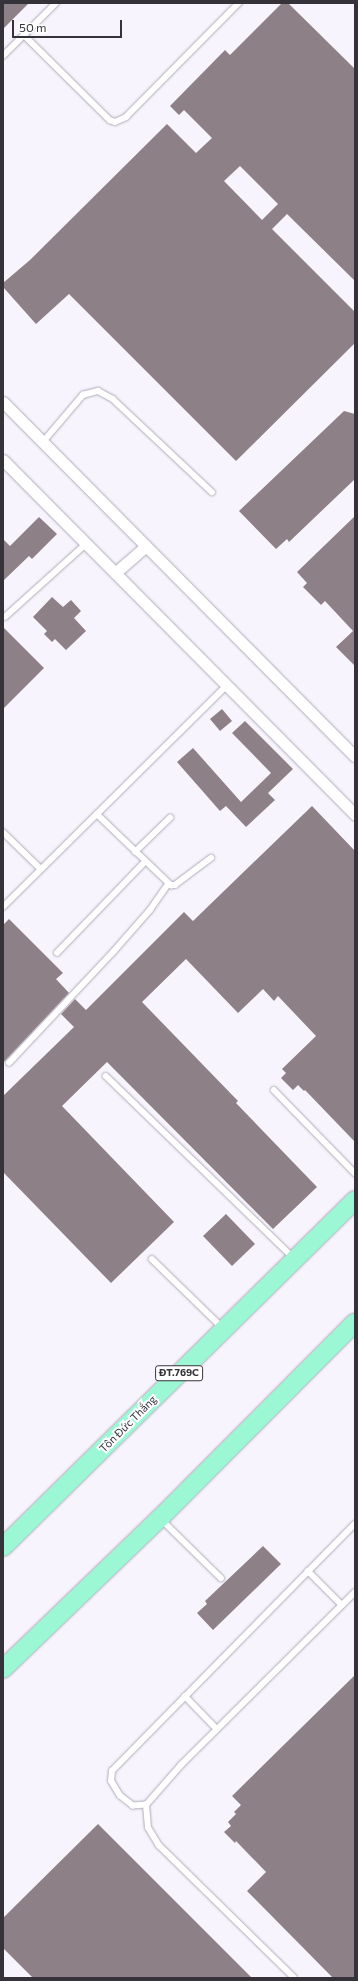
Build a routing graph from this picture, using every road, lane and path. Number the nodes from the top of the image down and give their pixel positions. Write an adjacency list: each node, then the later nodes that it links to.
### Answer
1 (56, 3): 3 (lane)
2 (239, 3): 3 (lane)
3 (24, 35): 4 (lane)
4 (3, 56)
5 (3, 402): 6 (street)
6 (43, 442): 8 (lane); 10 (street)
7 (3, 460): 9 (street)
8 (212, 492)
9 (86, 544): 11 (street); 12 (lane)
10 (146, 546): 11 (street); 14 (street)
11 (115, 573): 13 (street)
12 (5, 617)
13 (226, 685): 15 (lane); 16 (street)
14 (355, 756)
15 (97, 814): 19 (lane); 22 (lane)
16 (355, 815)
17 (170, 818): 19 (lane)
18 (3, 832): 22 (lane)
19 (135, 852): 21 (lane)
20 (211, 858): 23 (lane)
21 (145, 862): 23 (lane); 25 (lane)
22 (41, 869): 24 (lane)
23 (168, 884): 26 (lane)
24 (3, 907)
25 (57, 953)
26 (9, 1063)
27 (106, 1076): 32 (lane)
28 (274, 1090): 29 (lane)
29 (355, 1173)
30 (355, 1200): 32 (main road, Tôn Đức Thắng / ĐT.769C)
31 (152, 1258): 34 (lane)
32 (294, 1259): 34 (main road, Tôn Đức Thắng / ĐT.769C)
33 (355, 1322): 35 (main road)
34 (224, 1329): 37 (main road, Tôn Đức Thắng / ĐT.769C)
35 (160, 1518): 39 (lane); 42 (main road)
36 (355, 1524): 38 (lane)
37 (3, 1547)
38 (308, 1571): 41 (lane); 43 (lane)
39 (221, 1578)
40 (355, 1592): 41 (lane)
41 (342, 1605): 44 (lane)
42 (3, 1668)
43 (185, 1696): 44 (lane); 45 (lane)
44 (217, 1729): 45 (lane)
45 (146, 1805): 46 (lane)
46 (294, 1978)

